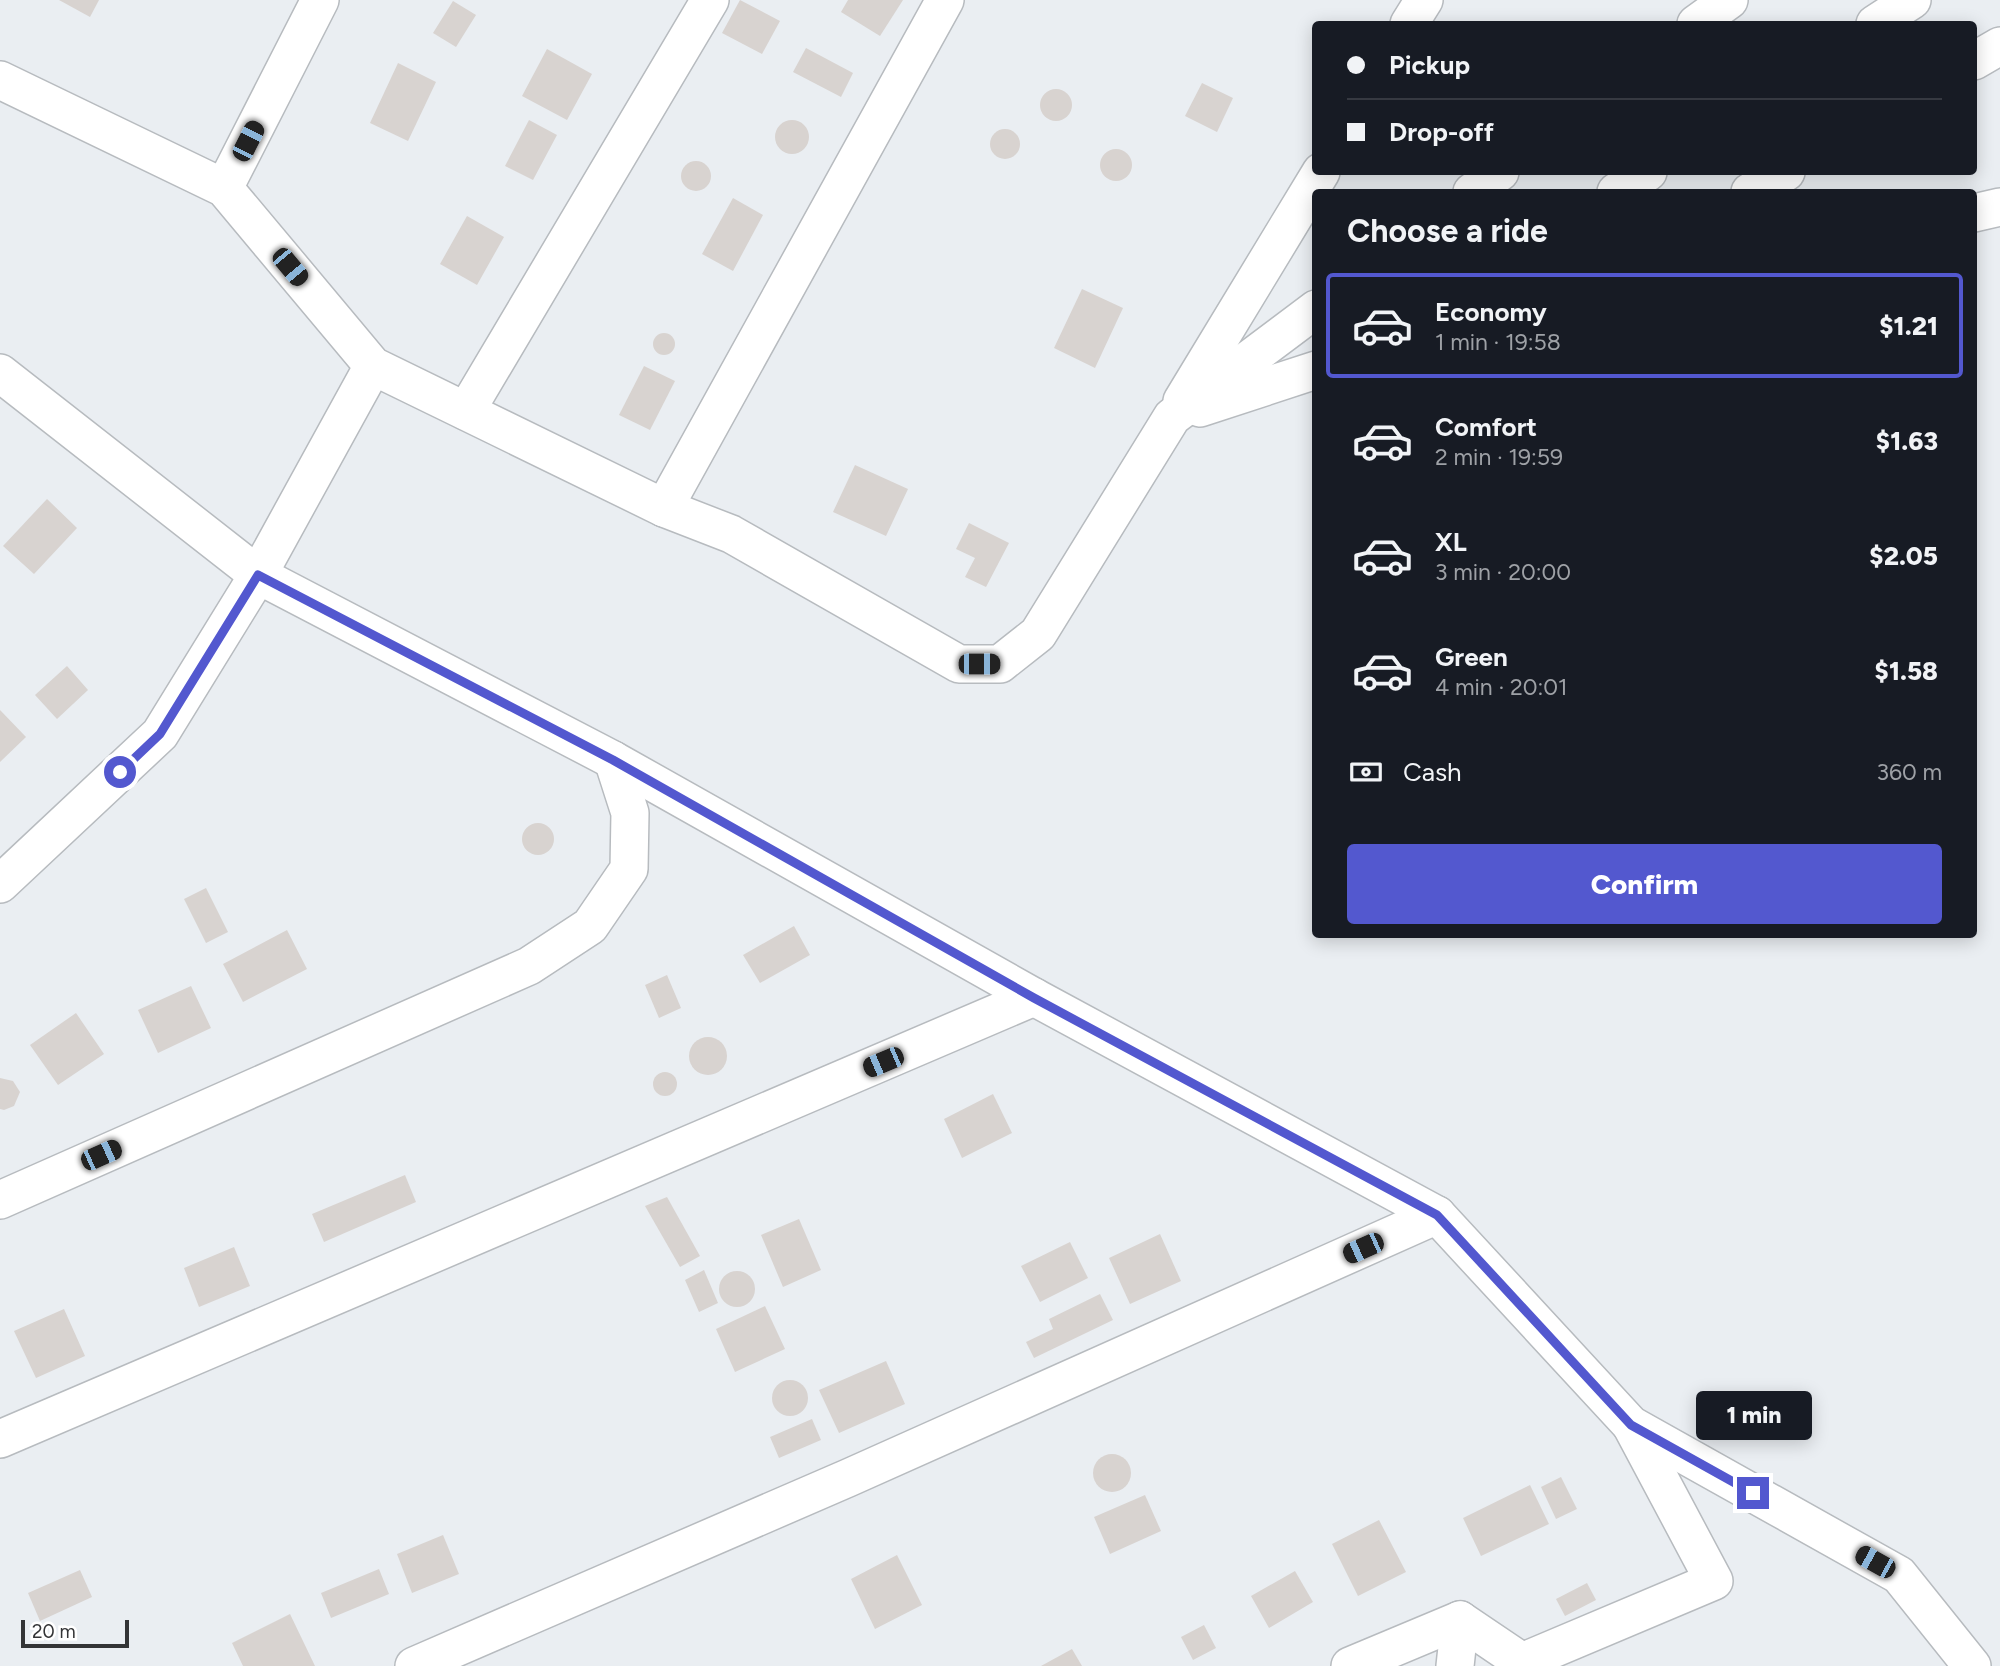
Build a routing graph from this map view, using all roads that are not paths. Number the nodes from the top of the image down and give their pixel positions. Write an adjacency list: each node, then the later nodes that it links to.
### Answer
1 (320, 0): 17 (street)
2 (710, 0): 27 (street)
3 (945, 0): 29 (street)
4 (1424, 0): 7 (street)
5 (1729, 0): 8 (street)
6 (1912, 0): 9 (street)
7 (1411, 21)
8 (1700, 21)
9 (1880, 21)
10 (2000, 46): 11 (street)
11 (1977, 59)
12 (0, 80): 17 (street)
13 (1319, 175): 28 (street)
14 (1496, 175): 18 (street)
15 (1643, 175): 19 (street)
16 (1781, 175): 20 (street)
17 (225, 188): 24 (street)
18 (1476, 189)
19 (1621, 189)
20 (1755, 189)
21 (2000, 207): 22 (street)
22 (1977, 212)
23 (1312, 312): 28 (street)
24 (373, 366): 27 (street); 30 (street)
25 (1312, 371): 28 (street)
26 (0, 373): 30 (street)
27 (466, 411): 29 (street)
28 (1172, 417): 29 (street)
29 (664, 508)
30 (258, 575): 31 (street); 32 (street)
31 (613, 760): 33 (street); 34 (street)
32 (0, 884)
33 (1034, 998): 35 (street); 37 (street)
34 (0, 1200)
35 (1437, 1215): 36 (street); 39 (street)
36 (1631, 1425): 38 (street); 42 (street)
37 (0, 1439)
38 (1460, 1620): 40 (street); 41 (street)
39 (414, 1666)
40 (1350, 1666)
41 (1455, 1666)
42 (1972, 1666)

